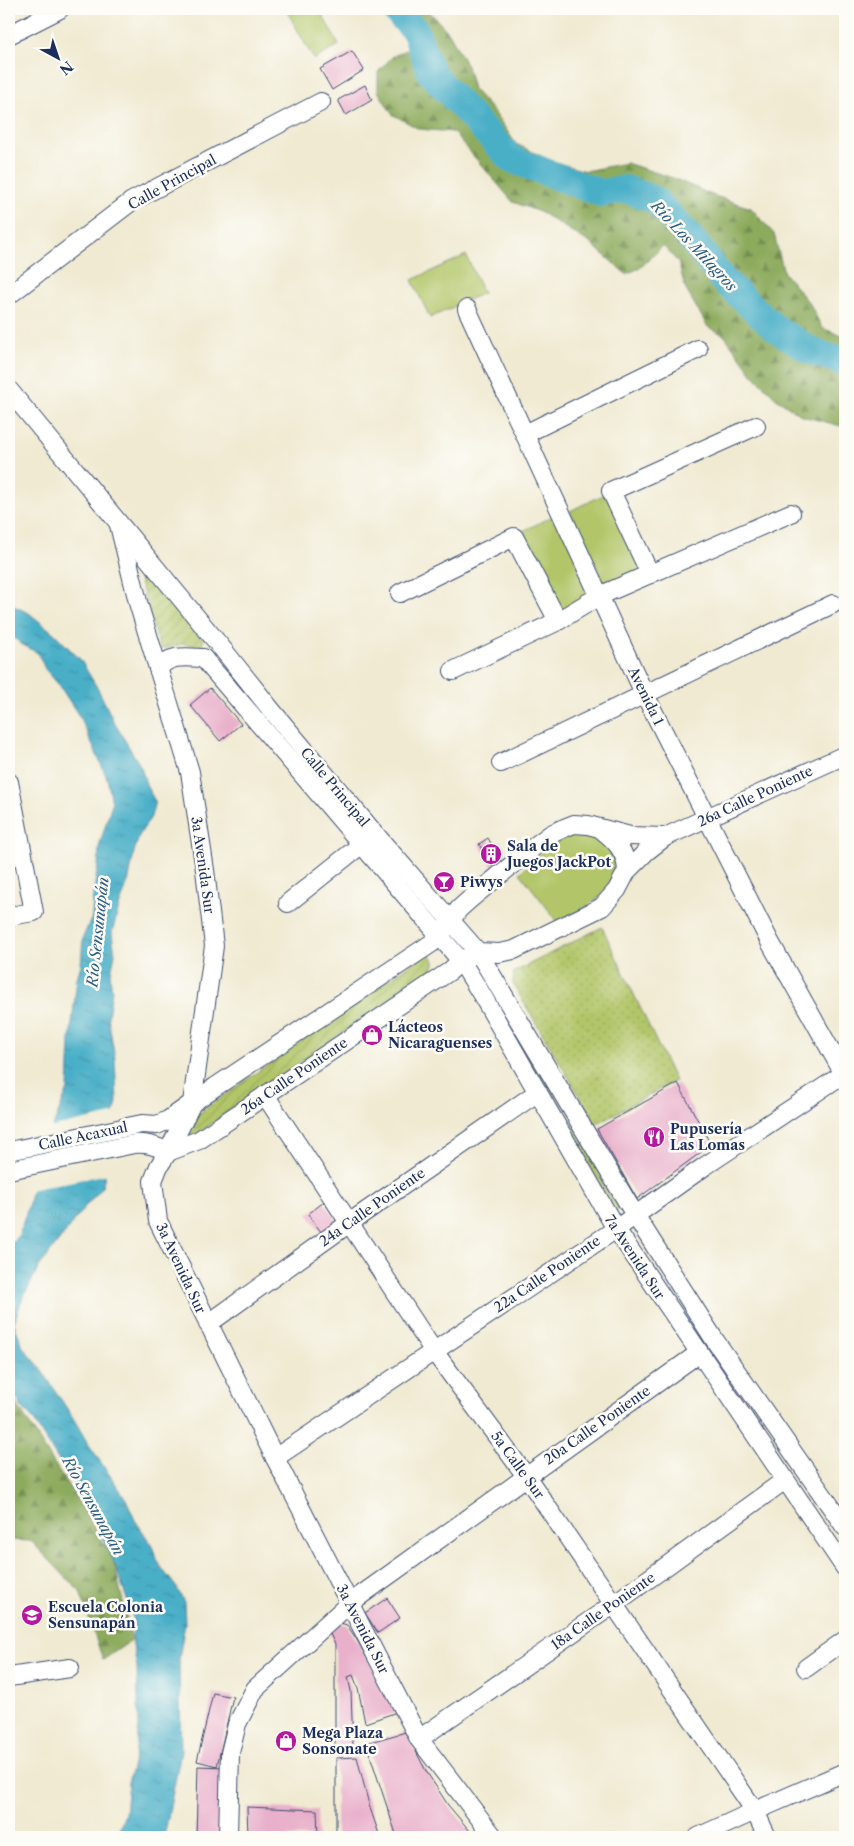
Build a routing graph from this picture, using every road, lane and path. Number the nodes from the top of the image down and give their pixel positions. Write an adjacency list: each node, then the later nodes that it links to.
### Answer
1 (60, 9): 2 (street)
2 (9, 35)
3 (321, 102): 4 (street, Calle Principal)
4 (9, 295)
5 (467, 309): 9 (street, Avenida 1)
6 (698, 349): 9 (street)
7 (13, 395): 11 (street, Calle Principal)
8 (756, 426): 12 (street)
9 (525, 434): 14 (street, Avenida 1)
10 (791, 513): 12 (street)
11 (119, 525): 17 (street, Calle Principal); 19 (street, 3a Avenida Sur)
12 (650, 574): 14 (street)
13 (400, 593): 16 (street)
14 (599, 596): 16 (street); 21 (street, Avenida 1)
15 (833, 604): 21 (street)
16 (558, 621): 20 (street)
17 (211, 636): 18 (street); 32 (street, Calle Principal)
18 (203, 658): 19 (street); 28 (street, Calle Principal)
19 (158, 669): 39 (street, 3a Avenida Sur)
20 (453, 672)
21 (644, 693): 23 (street); 25 (street, Avenida 1)
22 (845, 754): 25 (street, 26a Calle Poniente)
23 (501, 762)
24 (9, 782): 31 (street)
25 (708, 818): 27 (street, 26a Calle Poniente); 36 (street, Avenida 1)
26 (599, 828): 27 (street, 26a Calle Poniente); 29 (street); 32 (street, 26a Calle Poniente)
27 (665, 837): 29 (street, 26a Calle Poniente)
28 (362, 844): 30 (street); 33 (street, Calle Principal)
29 (627, 871): 34 (street, 26a Calle Poniente)
30 (288, 903)
31 (9, 916)
32 (450, 922): 33 (street); 34 (street, 7a Avenida Sur)
33 (439, 937): 35 (street, 7a Avenida Sur); 39 (street)
34 (478, 952): 35 (street, 26a Calle Poniente); 43 (street, 7a Avenida Sur)
35 (461, 961): 37 (street, 7a Avenida Sur); 38 (street, 26a Calle Poniente)
36 (844, 1074): 43 (street, 22a Calle Poniente)
37 (538, 1092): 44 (street, 24a Calle Poniente); 45 (street, 7a Avenida Sur)
38 (265, 1096): 41 (street, 26a Calle Poniente); 44 (street, 5a Calle Sur)
39 (192, 1103): 40 (street, Calle Acaxual); 41 (street, 3a Avenida Sur)
40 (9, 1152)
41 (168, 1152): 42 (street); 46 (street, 3a Avenida Sur)
42 (9, 1170)
43 (634, 1215): 45 (street, 22a Calle Poniente); 52 (street, 7a Avenida Sur)
44 (349, 1223): 46 (street, 24a Calle Poniente); 47 (street, 5a Calle Sur)
45 (616, 1228): 47 (street, 22a Calle Poniente); 48 (street, 7a Avenida Sur)
46 (208, 1324): 49 (street, 3a Avenida Sur)
47 (434, 1350): 49 (street, 22a Calle Poniente); 50 (street, 5a Calle Sur)
48 (699, 1353): 50 (street, 20a Calle Poniente); 51 (street, 7a Avenida Sur)
49 (275, 1458): 54 (street, 3a Avenida Sur)
50 (526, 1476): 54 (street, 20a Calle Poniente); 55 (street, 5a Calle Sur)
51 (785, 1480): 53 (street, 7a Avenida Sur); 55 (street, 18a Calle Poniente)
52 (845, 1528)
53 (845, 1568)
54 (350, 1603): 60 (street, 3a Avenida Sur); 63 (street, 20a Calle Poniente)
55 (614, 1604): 60 (street, 18a Calle Poniente); 62 (street, 5a Calle Sur)
56 (845, 1640): 58 (street)
57 (70, 1668): 59 (street)
58 (806, 1668)
59 (9, 1677)
60 (419, 1739): 64 (street, 3a Avenida Sur)
61 (845, 1772): 62 (street)
62 (755, 1810): 65 (street); 66 (street, 5a Calle Sur)
63 (228, 1837)
64 (494, 1837)
65 (698, 1837)
66 (767, 1837)

